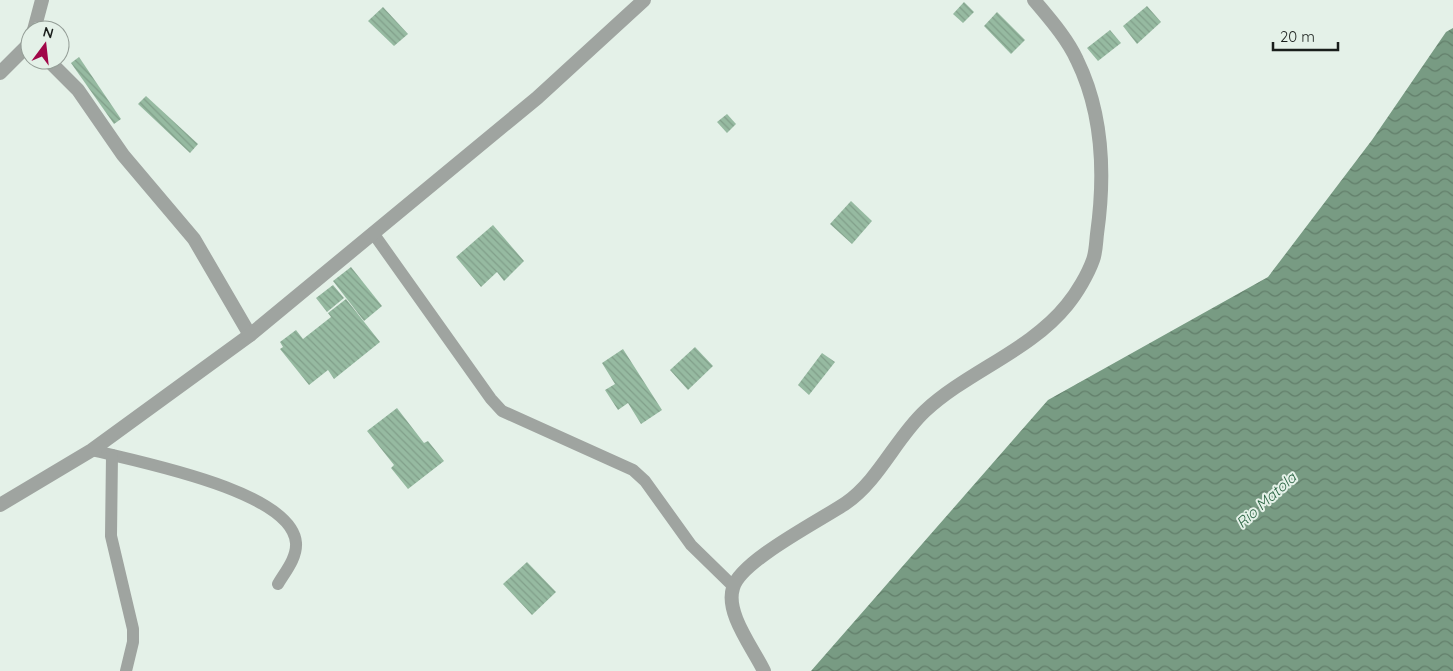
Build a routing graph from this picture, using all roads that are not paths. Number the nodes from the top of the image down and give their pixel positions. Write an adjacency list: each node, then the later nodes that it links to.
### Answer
1 (42, 0): 4 (street)
2 (644, 0): 8 (street)
3 (1034, 0): 14 (street)
4 (37, 20)
5 (20, 53): 7 (street)
6 (58, 70): 9 (street)
7 (0, 73)
8 (373, 233): 9 (street); 14 (lane)
9 (250, 335): 10 (street)
10 (92, 450): 11 (lane); 12 (street)
11 (112, 455): 13 (lane); 15 (lane)
12 (0, 504)
13 (278, 584)
14 (733, 586): 16 (street)
15 (126, 671)
16 (764, 671)

